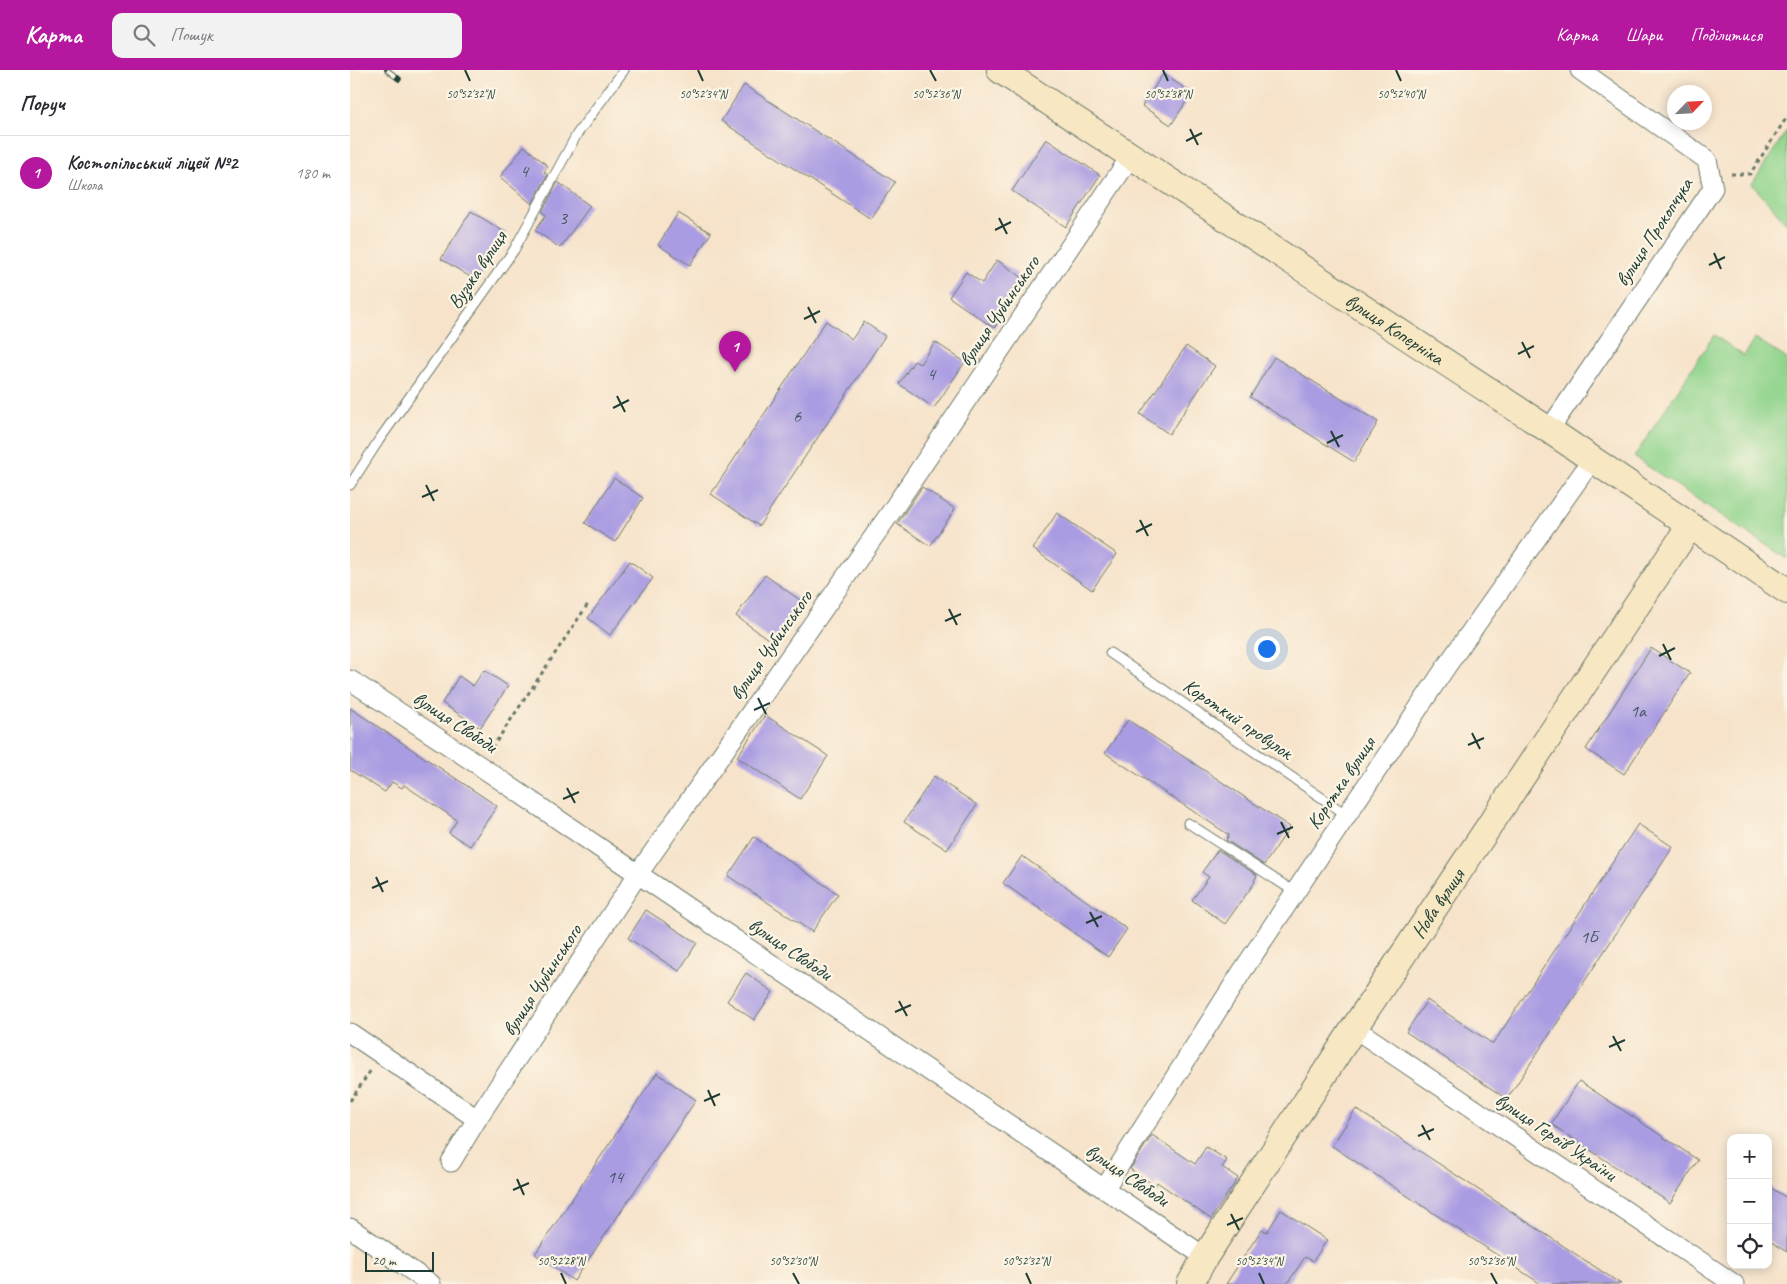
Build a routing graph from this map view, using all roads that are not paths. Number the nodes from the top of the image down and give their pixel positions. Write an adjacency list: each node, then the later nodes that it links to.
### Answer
1 (624, 70): 7 (lane, Вузька вулиця)
2 (1000, 70): 4 (main road, вулиця Коперніка)
3 (1580, 70): 5 (street, вулиця Прокопчука)
4 (1131, 156): 5 (main road, вулиця Коперніка); 14 (street, вулиця Чубинського)
5 (1549, 430): 6 (main road, вулиця Коперніка)
6 (1592, 460): 8 (main road, вулиця Коперніка); 12 (street, Коротка вулиця)
7 (350, 486)
8 (1690, 526): 9 (main road, вулиця Коперніка); 16 (main road, Нова вулиця)
9 (1787, 591)
10 (1110, 653): 12 (lane, Короткий провулок)
11 (350, 680): 14 (street, вулиця Свободи)
12 (1347, 814): 15 (street, Коротка вулиця)
13 (1188, 822): 15 (lane)
14 (638, 874): 18 (street, вулиця Чубинського); 20 (street, вулиця Свободи)
15 (1295, 892): 20 (street, Коротка вулиця)
16 (1354, 1028): 22 (main road, Нова вулиця); 25 (street, вулиця Героїв України)
17 (350, 1032): 18 (street)
18 (477, 1118): 19 (street, вулиця Чубинського)
19 (451, 1162)
20 (1105, 1188): 22 (street, вулиця Свободи)
21 (350, 1228): 23 (street)
22 (1206, 1257): 24 (main road, Нова вулиця)
23 (431, 1284)
24 (1190, 1284)
25 (1734, 1284)

